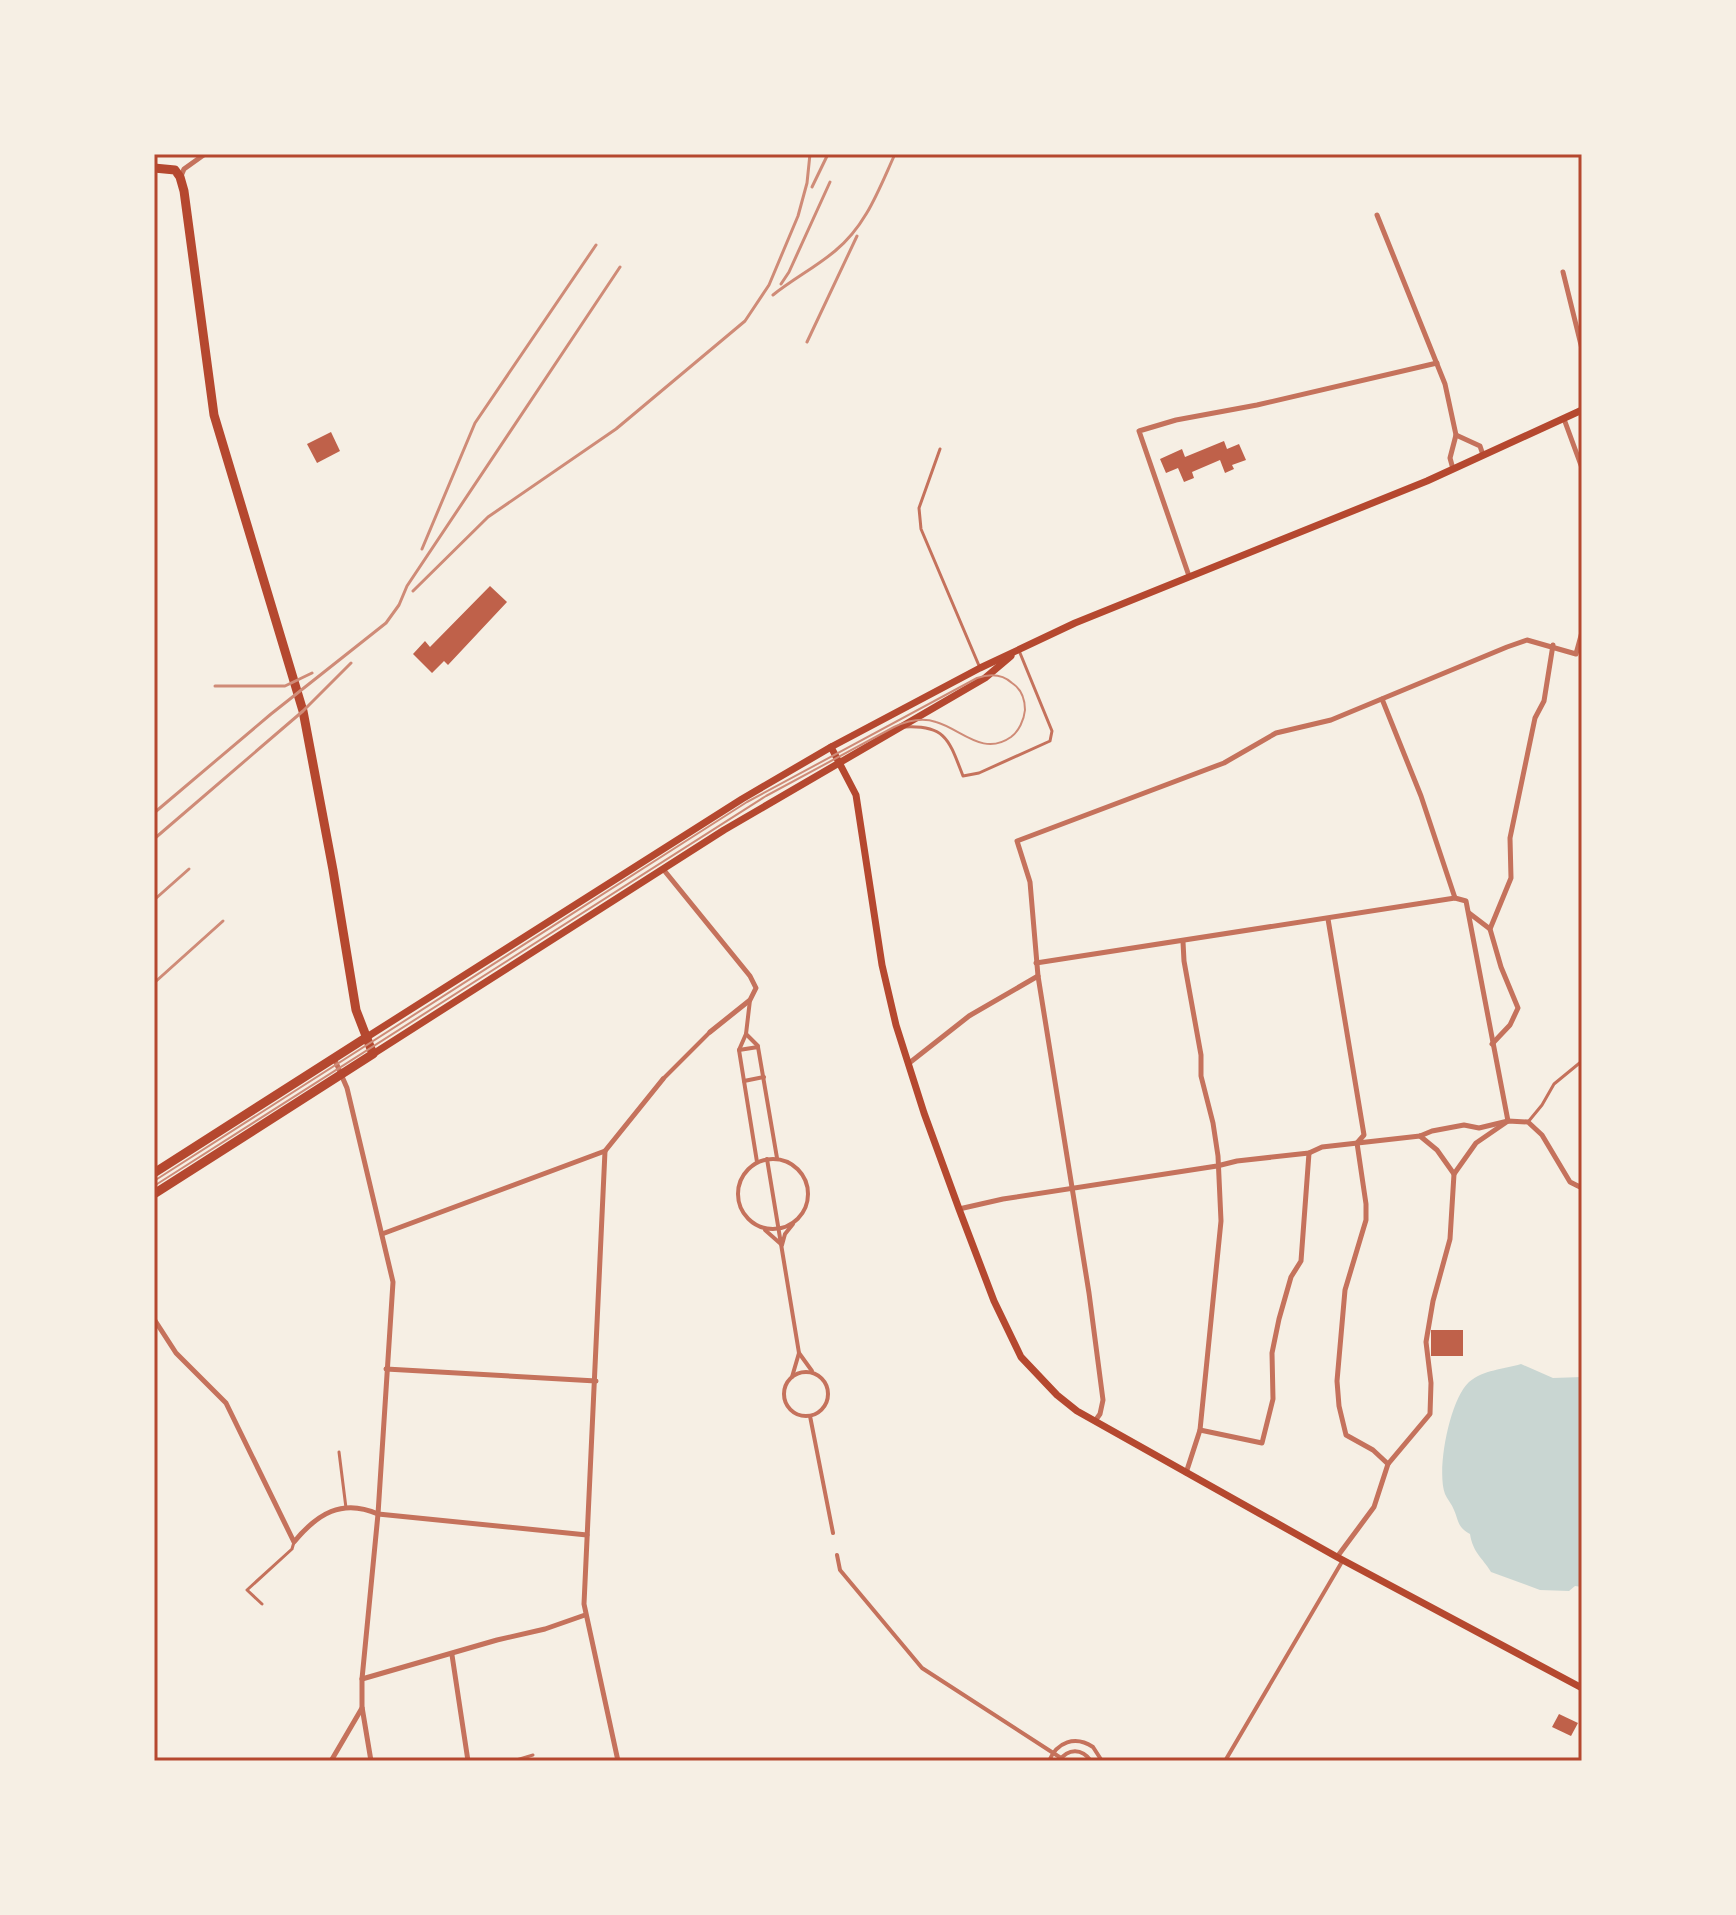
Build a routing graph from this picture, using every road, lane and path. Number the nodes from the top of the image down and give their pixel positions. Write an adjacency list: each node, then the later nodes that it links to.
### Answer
1 (205, 154): 3 (street)
2 (154, 168): 3 (highway)
3 (180, 177): 35 (highway)
4 (1377, 215): 7 (street)
5 (1563, 272): 6 (street)
6 (1582, 349)
7 (1437, 363): 10 (street); 15 (street)
8 (1582, 410): 9 (main road)
9 (1564, 419): 12 (main road); 13 (street)
10 (1456, 435): 12 (street); 14 (street)
11 (940, 449): 19 (lane)
12 (1483, 455): 14 (main road)
13 (1582, 468)
14 (1453, 469): 15 (main road)
15 (1189, 576): 18 (main road)
16 (1582, 632): 17 (street)
17 (1553, 645): 20 (street); 28 (street)
18 (1019, 649): 19 (main road); 21 (main road); 21 (lane)
19 (980, 668): 22 (main road)
20 (1382, 699): 25 (street); 30 (street)
21 (901, 728): 23 (main road)
22 (831, 747): 23 (main road); 35 (main road)
23 (840, 762): 24 (main road); 42 (main road)
24 (663, 869): 32 (street); 39 (main road)
25 (1455, 898): 26 (street); 27 (street)
26 (1469, 913): 28 (street); 36 (street)
27 (1328, 919): 29 (street); 50 (street)
28 (1490, 929): 36 (street)
29 (1183, 941): 30 (street); 56 (street)
30 (1036, 963): 31 (street)
31 (1038, 976): 42 (street); 60 (street)
32 (750, 1000): 33 (street); 34 (street)
33 (710, 1032): 45 (street)
34 (746, 1034): 37 (street); 38 (street)
35 (367, 1037): 39 (highway); 40 (highway)
36 (1492, 1044): 47 (street)
37 (758, 1047): 38 (street); 44 (street)
38 (739, 1050): 46 (street)
39 (373, 1054): 43 (highway)
40 (334, 1058): 43 (street); 57 (highway)
41 (1582, 1061): 48 (lane)
42 (907, 1064): 62 (main road)
43 (342, 1074): 61 (highway); 66 (street)
44 (764, 1077): 46 (street); 53 (street)
45 (663, 1079): 51 (street)
46 (744, 1081): 55 (street)
47 (1508, 1121): 48 (street); 49 (street); 58 (street)
48 (1528, 1122): 59 (street)
49 (1420, 1136): 50 (street); 58 (street)
50 (1357, 1143): 52 (street); 78 (street)
51 (605, 1151): 66 (street); 73 (street)
52 (1309, 1153): 56 (street); 76 (street)
53 (777, 1158): 54 (street); 63 (street)
54 (767, 1159): 55 (street); 65 (street)
55 (757, 1162): 64 (street)
56 (1217, 1166): 60 (street); 76 (street)
57 (154, 1173)
58 (1454, 1174): 78 (street)
59 (1582, 1188)
60 (1073, 1189): 62 (street); 75 (street)
61 (154, 1194)
62 (959, 1209): 75 (main road)
63 (795, 1221): 65 (street); 67 (street)
64 (760, 1227): 65 (street); 67 (street)
65 (778, 1229): 67 (street)
66 (382, 1234): 70 (street)
67 (782, 1245): 69 (street)
68 (154, 1319): 84 (street)
69 (799, 1353): 71 (street); 72 (street)
70 (386, 1369): 73 (street); 81 (street)
71 (814, 1373): 72 (street); 74 (street)
72 (792, 1377): 74 (street)
73 (596, 1381): 83 (street)
74 (810, 1416): 82 (street)
75 (1095, 1422): 79 (main road)
76 (1200, 1430): 79 (street)
77 (339, 1452): 80 (lane)
78 (1388, 1464): 86 (street)
79 (1186, 1474): 86 (main road)
80 (346, 1508): 81 (street); 84 (street)
81 (378, 1514): 83 (street); 90 (street)
82 (833, 1533)
83 (587, 1535): 88 (street)
84 (294, 1542): 87 (lane)
85 (837, 1555): 94 (street)
86 (1340, 1559): 91 (main road); 106 (street)
87 (262, 1604)
88 (585, 1615): 89 (street); 102 (street)
89 (452, 1655): 90 (street); 100 (street)
90 (362, 1679): 92 (street)
91 (1582, 1688)
92 (362, 1707): 98 (street); 99 (street)
93 (1091, 1745): 94 (street); 95 (street); 105 (street)
94 (1052, 1753): 97 (street); 103 (street)
95 (1085, 1754): 97 (street); 104 (street)
96 (533, 1755): 101 (lane)
97 (1060, 1760)
98 (331, 1761)
99 (371, 1761)
100 (468, 1761)
101 (513, 1761)
102 (618, 1761)
103 (1049, 1761)
104 (1091, 1761)
105 (1102, 1761)
106 (1225, 1761)

